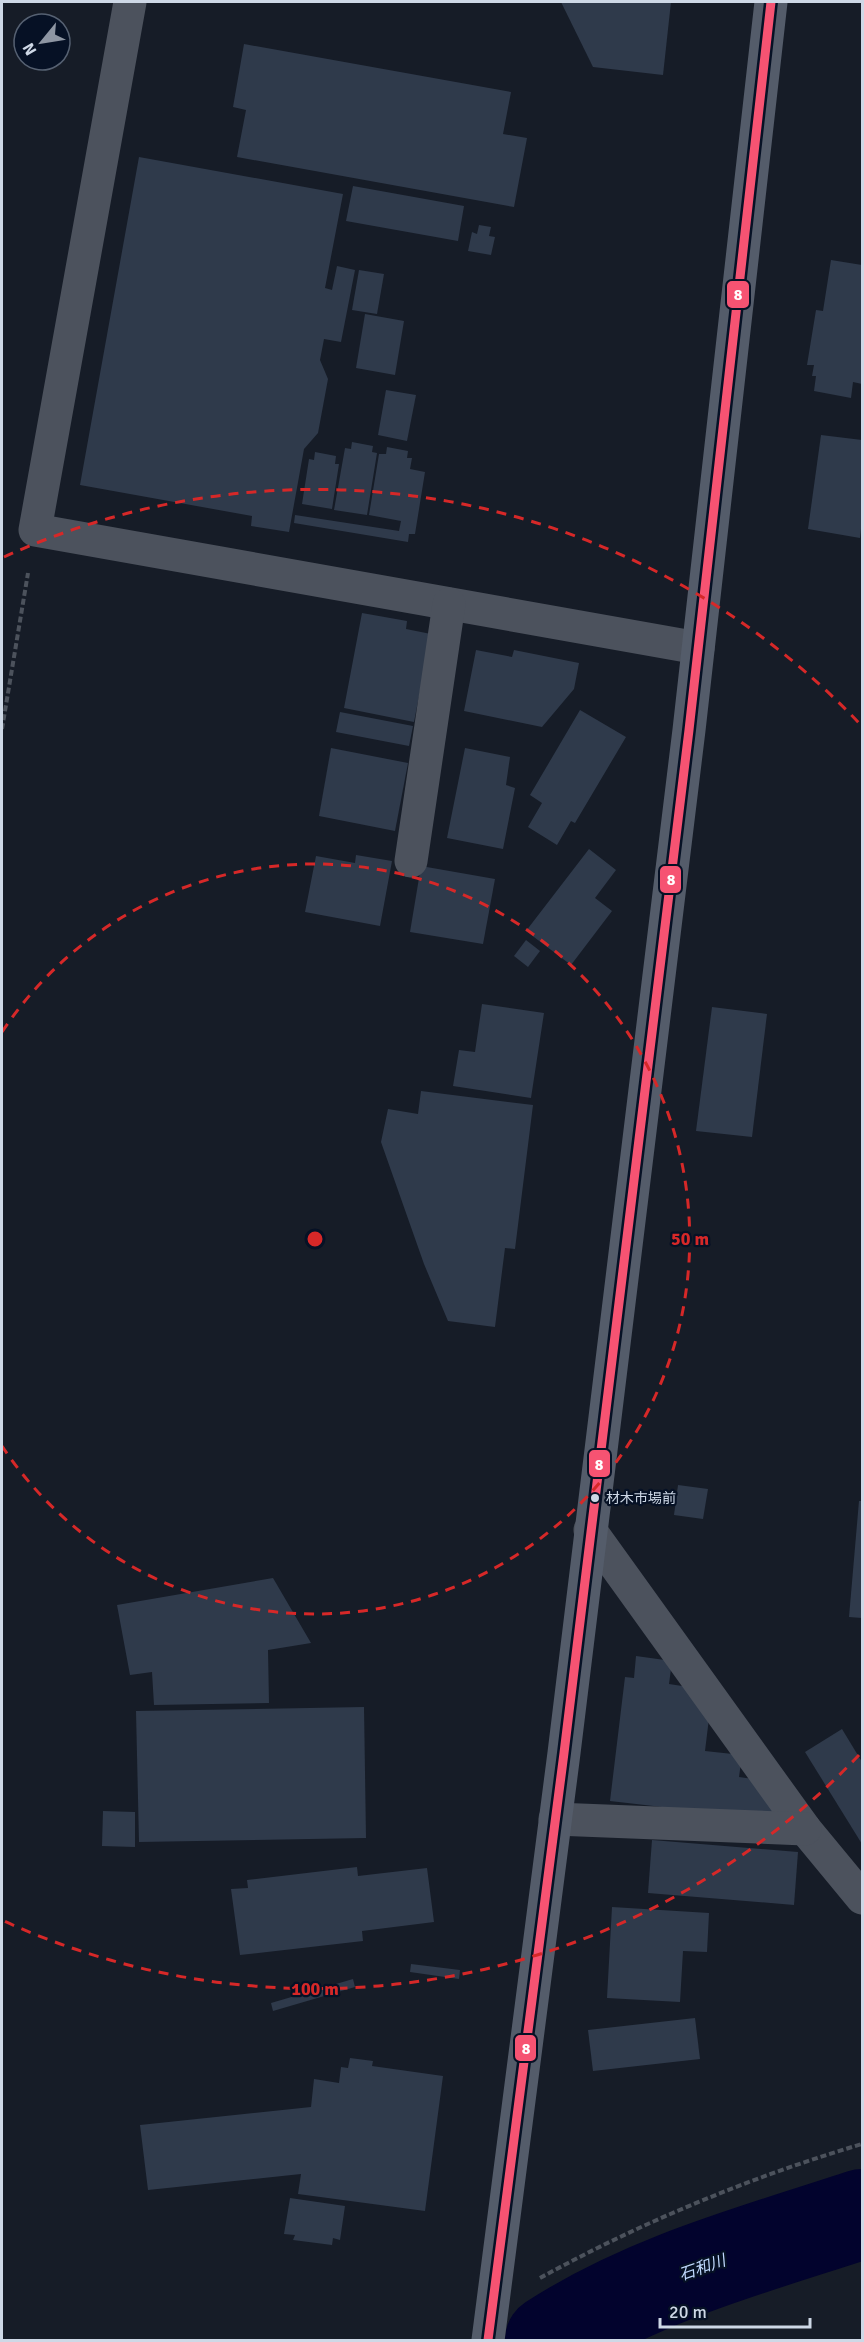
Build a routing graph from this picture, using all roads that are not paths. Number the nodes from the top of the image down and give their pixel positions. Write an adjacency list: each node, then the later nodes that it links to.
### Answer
1 (130, 2): 3 (street)
2 (771, 2): 4 (highway)
3 (449, 604): 4 (street); 5 (street)
4 (698, 648): 6 (highway)
5 (411, 861)
6 (590, 1530): 7 (highway); 8 (street)
7 (555, 1819): 8 (street); 10 (highway)
8 (806, 1829): 9 (street)
9 (862, 1898)
10 (491, 2322)

